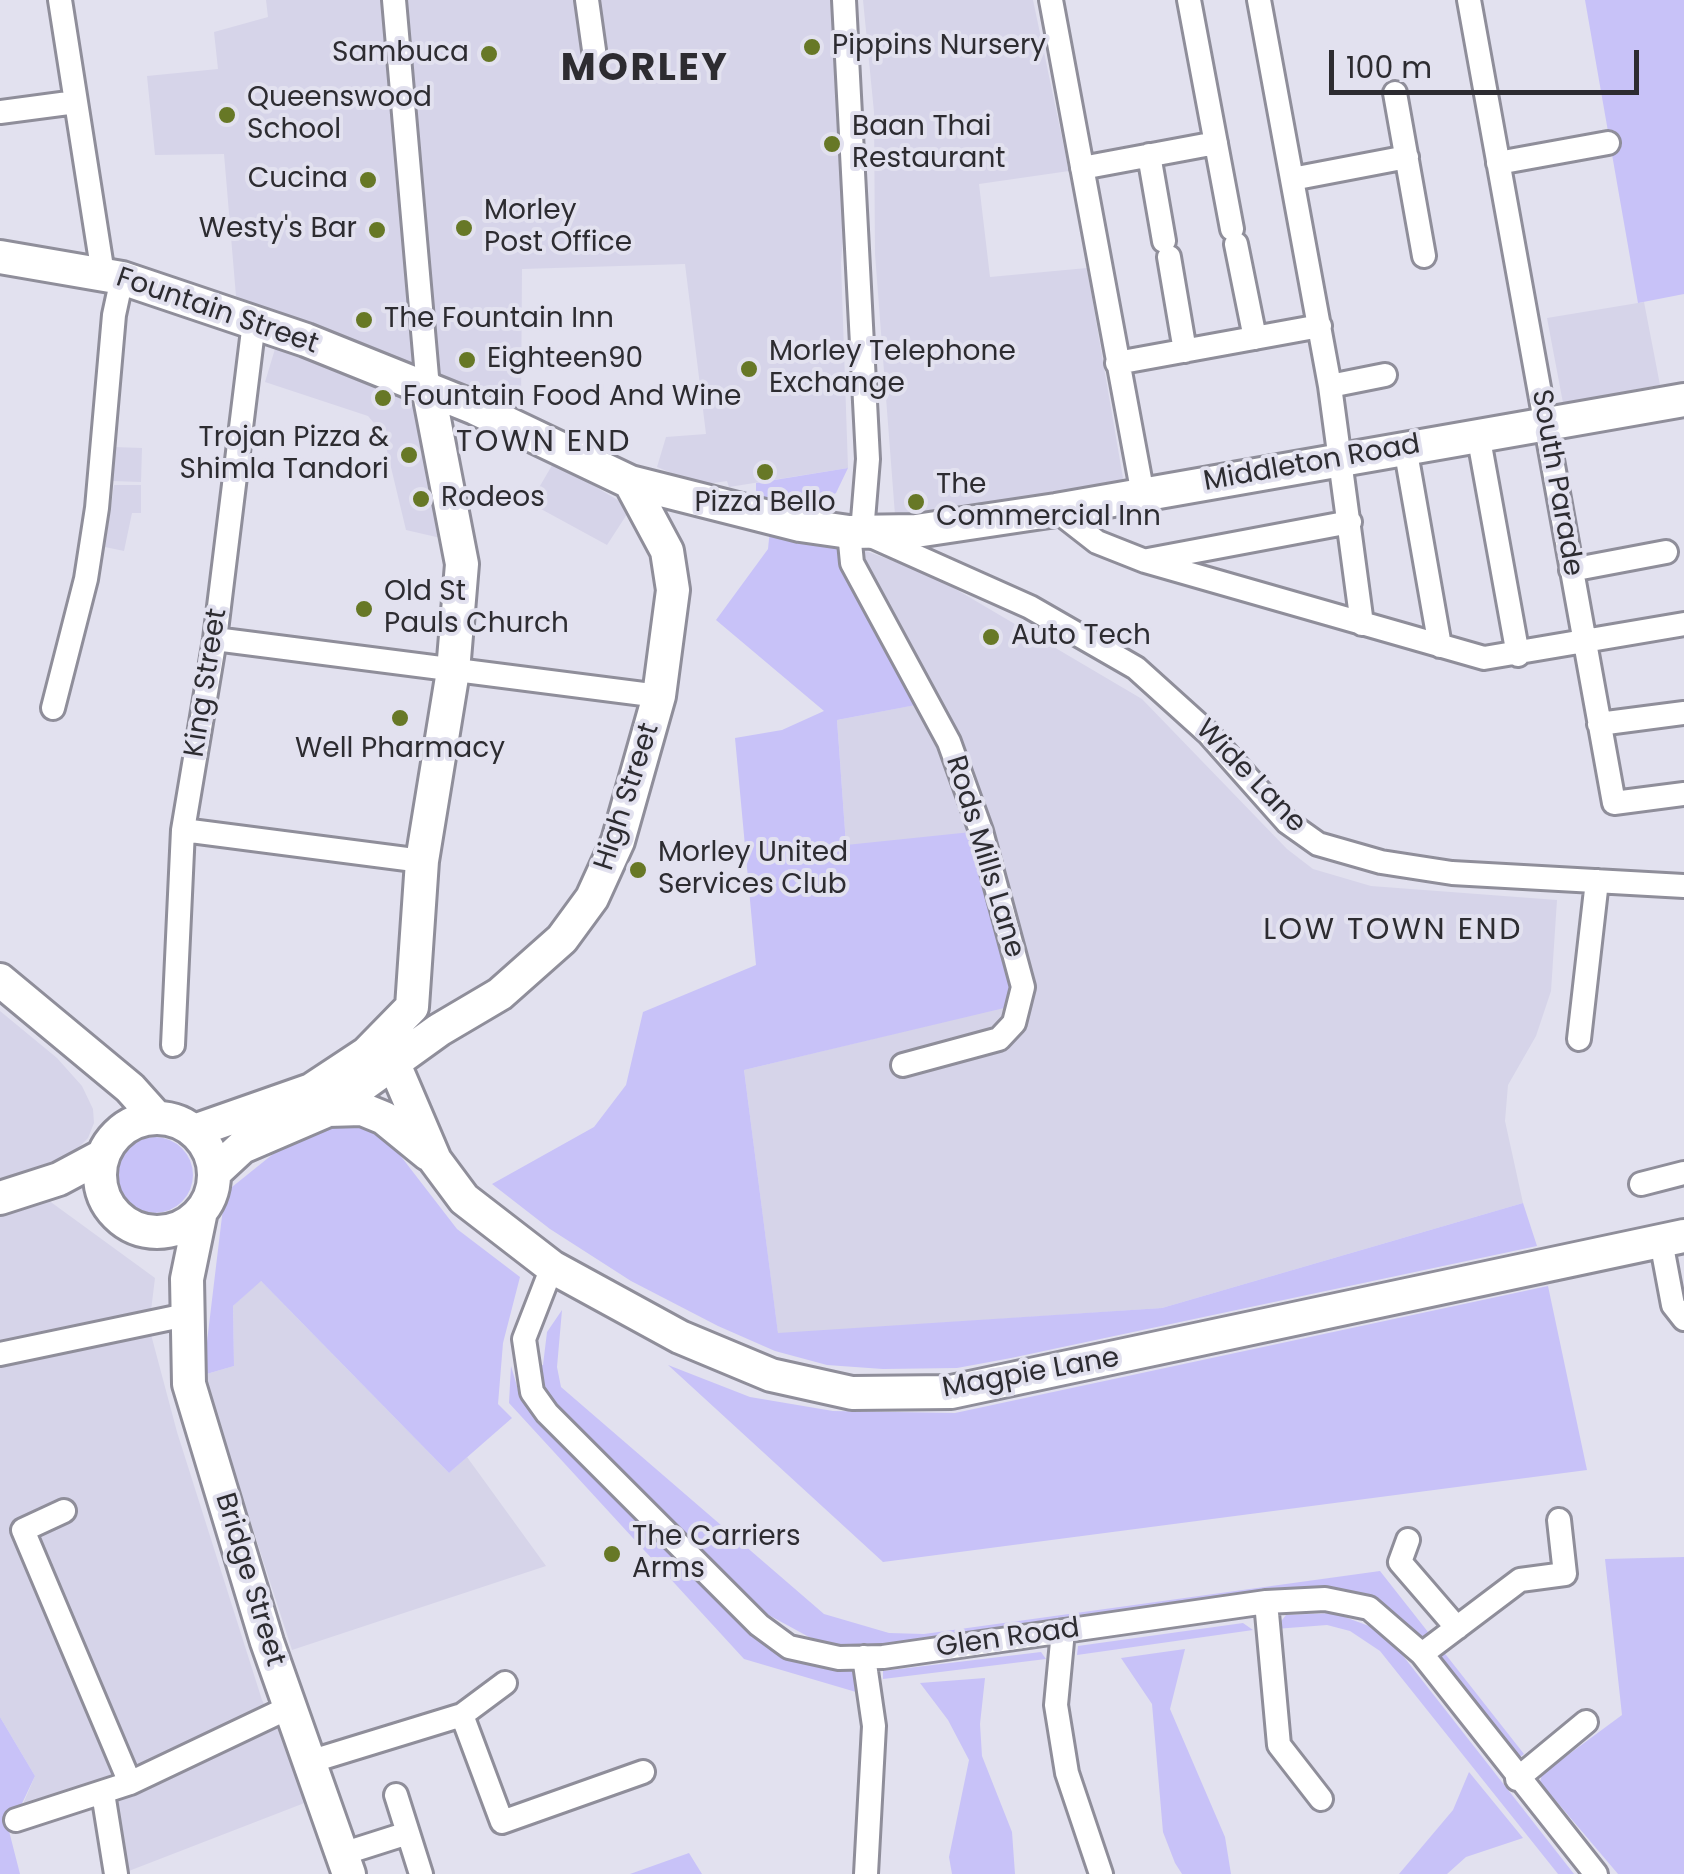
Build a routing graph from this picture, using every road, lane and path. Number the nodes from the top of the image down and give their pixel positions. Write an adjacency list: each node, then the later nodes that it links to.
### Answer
1 (60, 0): 11 (street)
2 (394, 0): 30 (street)
3 (588, 0): 9 (street)
4 (844, 0): 41 (street, Rods Mills Lane)
5 (1051, 0): 18 (street)
6 (1190, 0): 13 (street)
7 (1259, 0): 19 (street)
8 (1469, 0): 17 (street, South Parade)
9 (594, 50)
10 (1394, 93): 16 (street)
11 (76, 102): 12 (street); 22 (street)
12 (0, 112)
13 (1216, 142): 15 (street); 25 (street)
14 (1608, 142): 17 (street)
15 (1149, 155): 18 (street); 26 (street)
16 (1407, 157): 19 (street); 20 (street)
17 (1498, 163): 32 (street, South Parade)
18 (1082, 168): 27 (street)
19 (1292, 179): 24 (street)
20 (1424, 256)
21 (0, 257): 22 (street, Fountain Street)
22 (112, 276): 23 (street, Fountain Street); 54 (street)
23 (254, 322): 30 (street, Fountain Street); 48 (street, King Street)
24 (1320, 326): 25 (street); 29 (street)
25 (1255, 338): 26 (street)
26 (1185, 351): 27 (street)
27 (1118, 363): 37 (street)
28 (1385, 375): 29 (street)
29 (1330, 386): 35 (street)
30 (428, 388): 36 (street, Middleton Road); 52 (street)
31 (1684, 400): 32 (street, Middleton Road)
32 (1545, 424): 33 (street, Middleton Road); 45 (street, South Parade)
33 (1478, 434): 34 (street, Middleton Road); 51 (street)
34 (1404, 448): 35 (street, Middleton Road); 50 (street)
35 (1341, 460): 37 (street, Middleton Road); 40 (street)
36 (630, 482): 38 (street, Middleton Road); 42 (street, High Street)
37 (1144, 494): 39 (street, Middleton Road)
38 (744, 510): 41 (street, Middleton Road); 42 (street)
39 (1056, 510): 41 (street, Middleton Road); 44 (street)
40 (1350, 522): 44 (street); 46 (street)
41 (856, 532): 60 (street, Wide Lane); 68 (street, Rods Mills Lane)
42 (667, 550): 53 (street, High Street)
43 (1666, 552): 45 (street)
44 (1145, 561): 46 (street)
45 (1572, 570): 49 (street, South Parade)
46 (1362, 624): 50 (street)
47 (1684, 624): 49 (street)
48 (215, 639): 52 (street); 58 (street, King Street)
49 (1584, 643): 51 (street); 56 (street, South Parade)
50 (1440, 646): 51 (street)
51 (1518, 655)
52 (453, 671): 53 (street); 59 (street)
53 (659, 696): 64 (street, High Street)
54 (53, 708)
55 (1684, 713): 56 (street)
56 (1599, 724): 57 (street, South Parade)
57 (1684, 794)
58 (184, 830): 59 (street); 66 (street, King Street)
59 (422, 862): 63 (street)
60 (1597, 881): 61 (street, Wide Lane); 65 (street)
61 (1684, 886)
62 (0, 980): 67 (street)
63 (412, 1007): 64 (street); 70 (street)
64 (439, 1030): 69 (street, High Street)
65 (1578, 1040)
66 (173, 1045)
67 (102, 1065): 71 (street); 73 (street)
68 (903, 1065)
69 (393, 1072): 70 (street); 74 (street, Magpie Lane)
70 (320, 1100): 72 (street); 74 (street, Magpie Lane); 75 (street)
71 (156, 1118): 72 (street); 73 (street)
72 (194, 1131): 75 (street)
73 (106, 1149): 77 (street); 79 (street)
74 (435, 1160): 84 (street, Magpie Lane)
75 (214, 1173): 81 (street)
76 (1684, 1173): 78 (street)
77 (59, 1180): 79 (street); 80 (street)
78 (1641, 1184)
79 (104, 1197): 82 (street)
80 (0, 1198)
81 (201, 1211): 82 (street); 85 (street, Bridge Street)
82 (157, 1232): 85 (street)
83 (1672, 1239): 84 (street, Magpie Lane); 87 (street)
84 (552, 1267): 96 (street, Glen Road)
85 (187, 1279): 86 (street, Bridge Street)
86 (186, 1315): 88 (street); 98 (street, Bridge Street)
87 (1684, 1320)
88 (0, 1354)
89 (64, 1511): 104 (street)
90 (1559, 1520): 93 (street)
91 (1408, 1540): 93 (street)
92 (1266, 1602): 94 (street, Glen Road); 95 (street, Glen Road); 107 (street)
93 (1457, 1628): 95 (street)
94 (1062, 1631): 96 (street, Glen Road); 114 (street)
95 (1422, 1654): 103 (street, Glen Road)
96 (864, 1658): 113 (street)
97 (505, 1684): 99 (street)
98 (290, 1706): 101 (street, Bridge Street); 104 (street)
99 (462, 1715): 101 (street); 102 (street)
100 (1586, 1722): 103 (street)
101 (308, 1762): 110 (street, Bridge Street)
102 (643, 1772)
103 (1517, 1779): 115 (street, Glen Road)
104 (130, 1783): 105 (street)
105 (103, 1792): 108 (street); 111 (street)
106 (396, 1795): 109 (street)
107 (1322, 1798)
108 (16, 1820)
109 (408, 1833): 110 (street); 112 (street)
110 (345, 1864)
111 (116, 1874)
112 (421, 1874)
113 (866, 1874)
114 (1101, 1874)
115 (1596, 1874)

